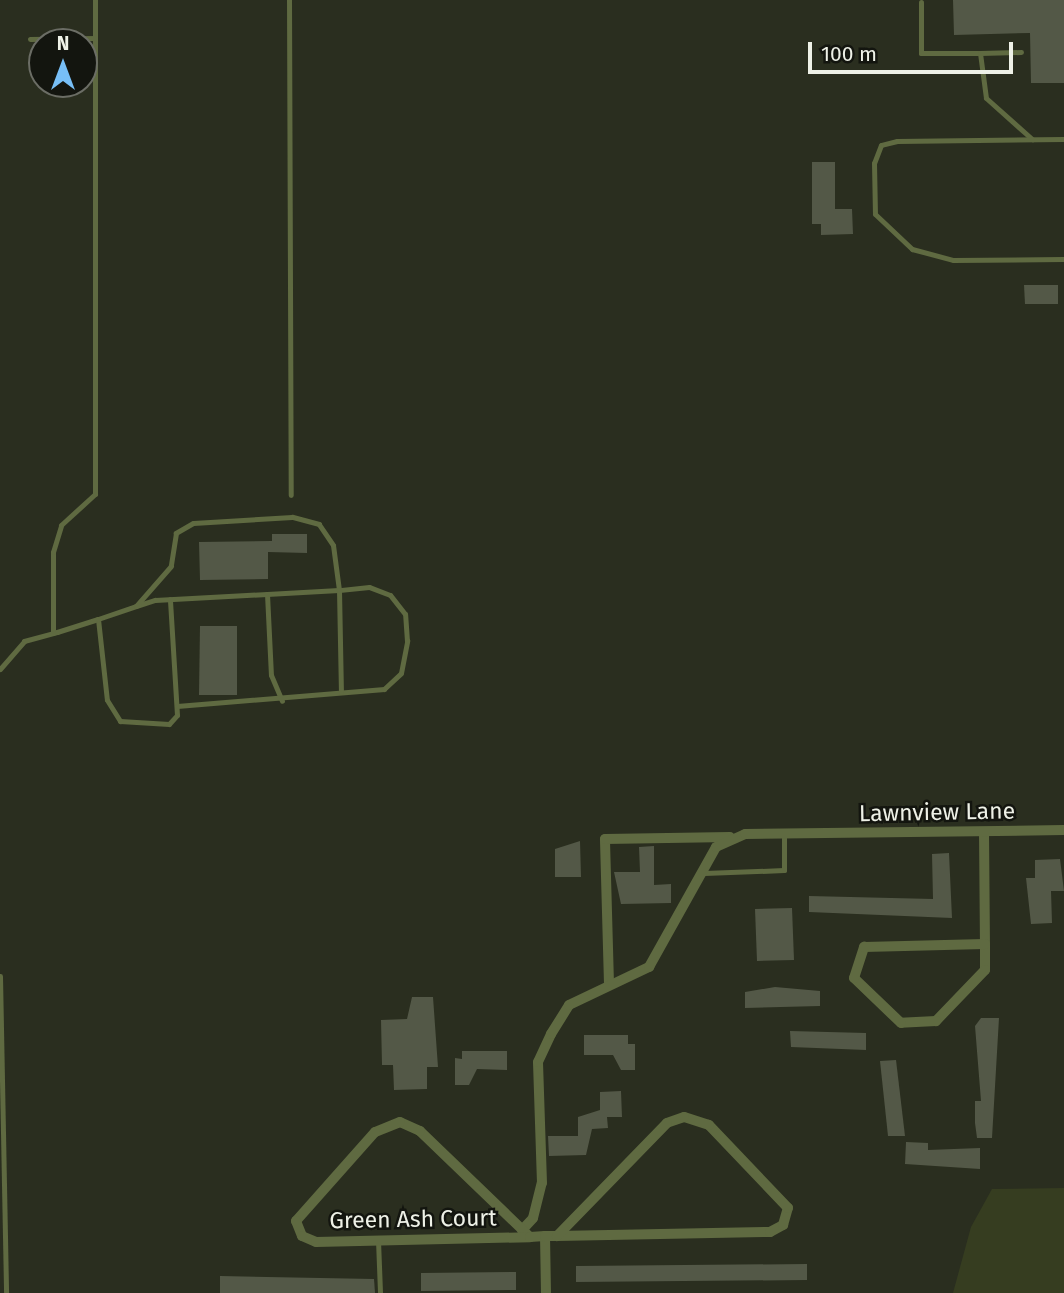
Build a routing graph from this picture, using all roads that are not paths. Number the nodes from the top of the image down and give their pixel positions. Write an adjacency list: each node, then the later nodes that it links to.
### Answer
1 (95, 0): 4 (lane)
2 (289, 0): 11 (lane)
3 (921, 2): 6 (lane)
4 (95, 28)
5 (1021, 52): 6 (lane)
6 (980, 53): 8 (lane)
7 (95, 98): 17 (lane)
8 (1032, 139): 9 (lane); 10 (lane)
9 (1064, 139)
10 (1064, 259)
11 (291, 495)
12 (338, 590): 13 (lane); 15 (lane); 19 (lane); 19 (lane)
13 (267, 594): 14 (lane); 20 (lane)
14 (170, 598): 15 (lane); 21 (lane)
15 (136, 606): 16 (lane)
16 (98, 619): 17 (lane); 21 (lane)
17 (52, 633): 18 (lane)
18 (0, 669)
19 (341, 692): 20 (lane)
20 (282, 701): 21 (lane)
21 (177, 706)
22 (1064, 830): 23 (street, Lawnview Lane)
23 (984, 832): 24 (street, Lawnview Lane); 27 (street)
24 (784, 834): 25 (street, Lawnview Lane); 26 (lane)
25 (736, 836): 26 (street); 29 (street, Lawnview Lane)
26 (704, 873): 29 (street)
27 (985, 944): 27 (street)
28 (0, 976): 33 (lane)
29 (609, 984): 30 (street)
30 (526, 1233): 31 (street, Green Ash Court); 32 (street, Green Ash Court); 32 (street, Green Ash Court)
31 (551, 1236): 31 (street, Green Ash Court); 35 (street)
32 (378, 1240): 34 (lane)
33 (6, 1293)
34 (380, 1293)
35 (546, 1293)

